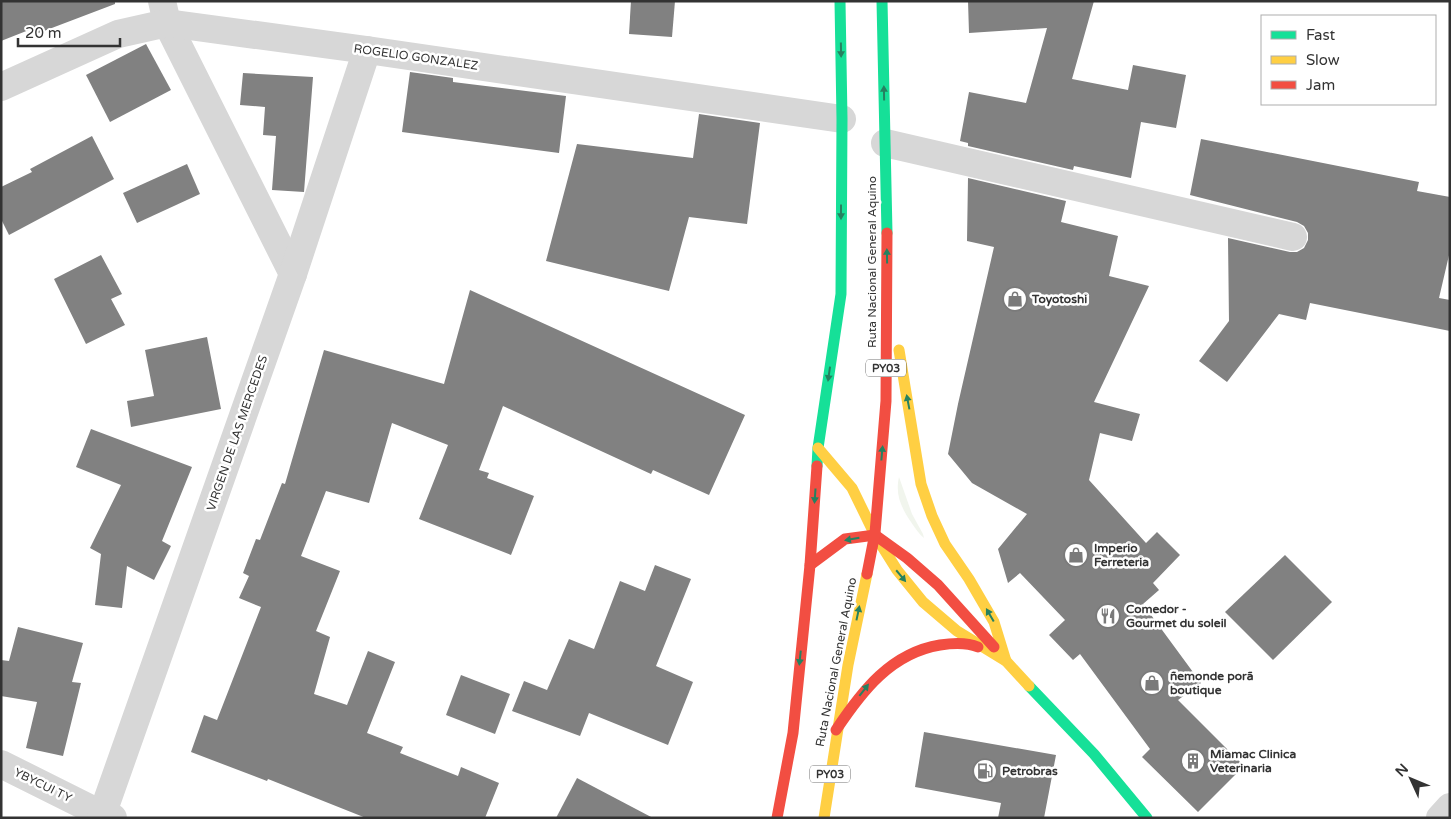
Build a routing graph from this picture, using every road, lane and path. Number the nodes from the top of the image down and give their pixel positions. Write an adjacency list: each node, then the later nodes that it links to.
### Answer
1 (840, 1): 6 (main road, one-way to 6)
2 (882, 1): 7 (main road, Ruta Nacional General Aquino / PY03, one-way to 2)
3 (164, 12): 4 (street, ROGELIO GONZALEZ); 5 (street, ROGELIO GONZALEZ); 9 (street)
4 (367, 50): 6 (street, ROGELIO GONZALEZ); 9 (street, VIRGEN DE LAS MERCEDES)
5 (1, 87)
6 (842, 119): 11 (main road, one-way to 11)
7 (886, 143): 8 (street); 10 (main road, Ruta Nacional General Aquino / PY03, one-way to 7)
8 (1293, 237)
9 (292, 274): 18 (street, VIRGEN DE LAS MERCEDES)
10 (887, 283): 12 (main road, Ruta Nacional General Aquino / PY03, one-way to 10); 14 (main road, one-way to 10)
11 (818, 448): 12 (main road); 13 (main road, one-way to 13)
12 (875, 535): 13 (main road, one-way to 13); 14 (main road); 14 (main road, one-way to 14); 15 (main road, Ruta Nacional General Aquino / PY03, one-way to 12)
13 (810, 565): 19 (main road, one-way to 19)
14 (1006, 661): 15 (main road, one-way to 14); 21 (main road)
15 (836, 730): 20 (main road, Ruta Nacional General Aquino / PY03)
16 (1, 764): 18 (street, YBYCUI TY)
17 (1450, 807): 22 (street)
18 (106, 817)
19 (777, 818)
20 (824, 818)
21 (1147, 818)
22 (1440, 818)

